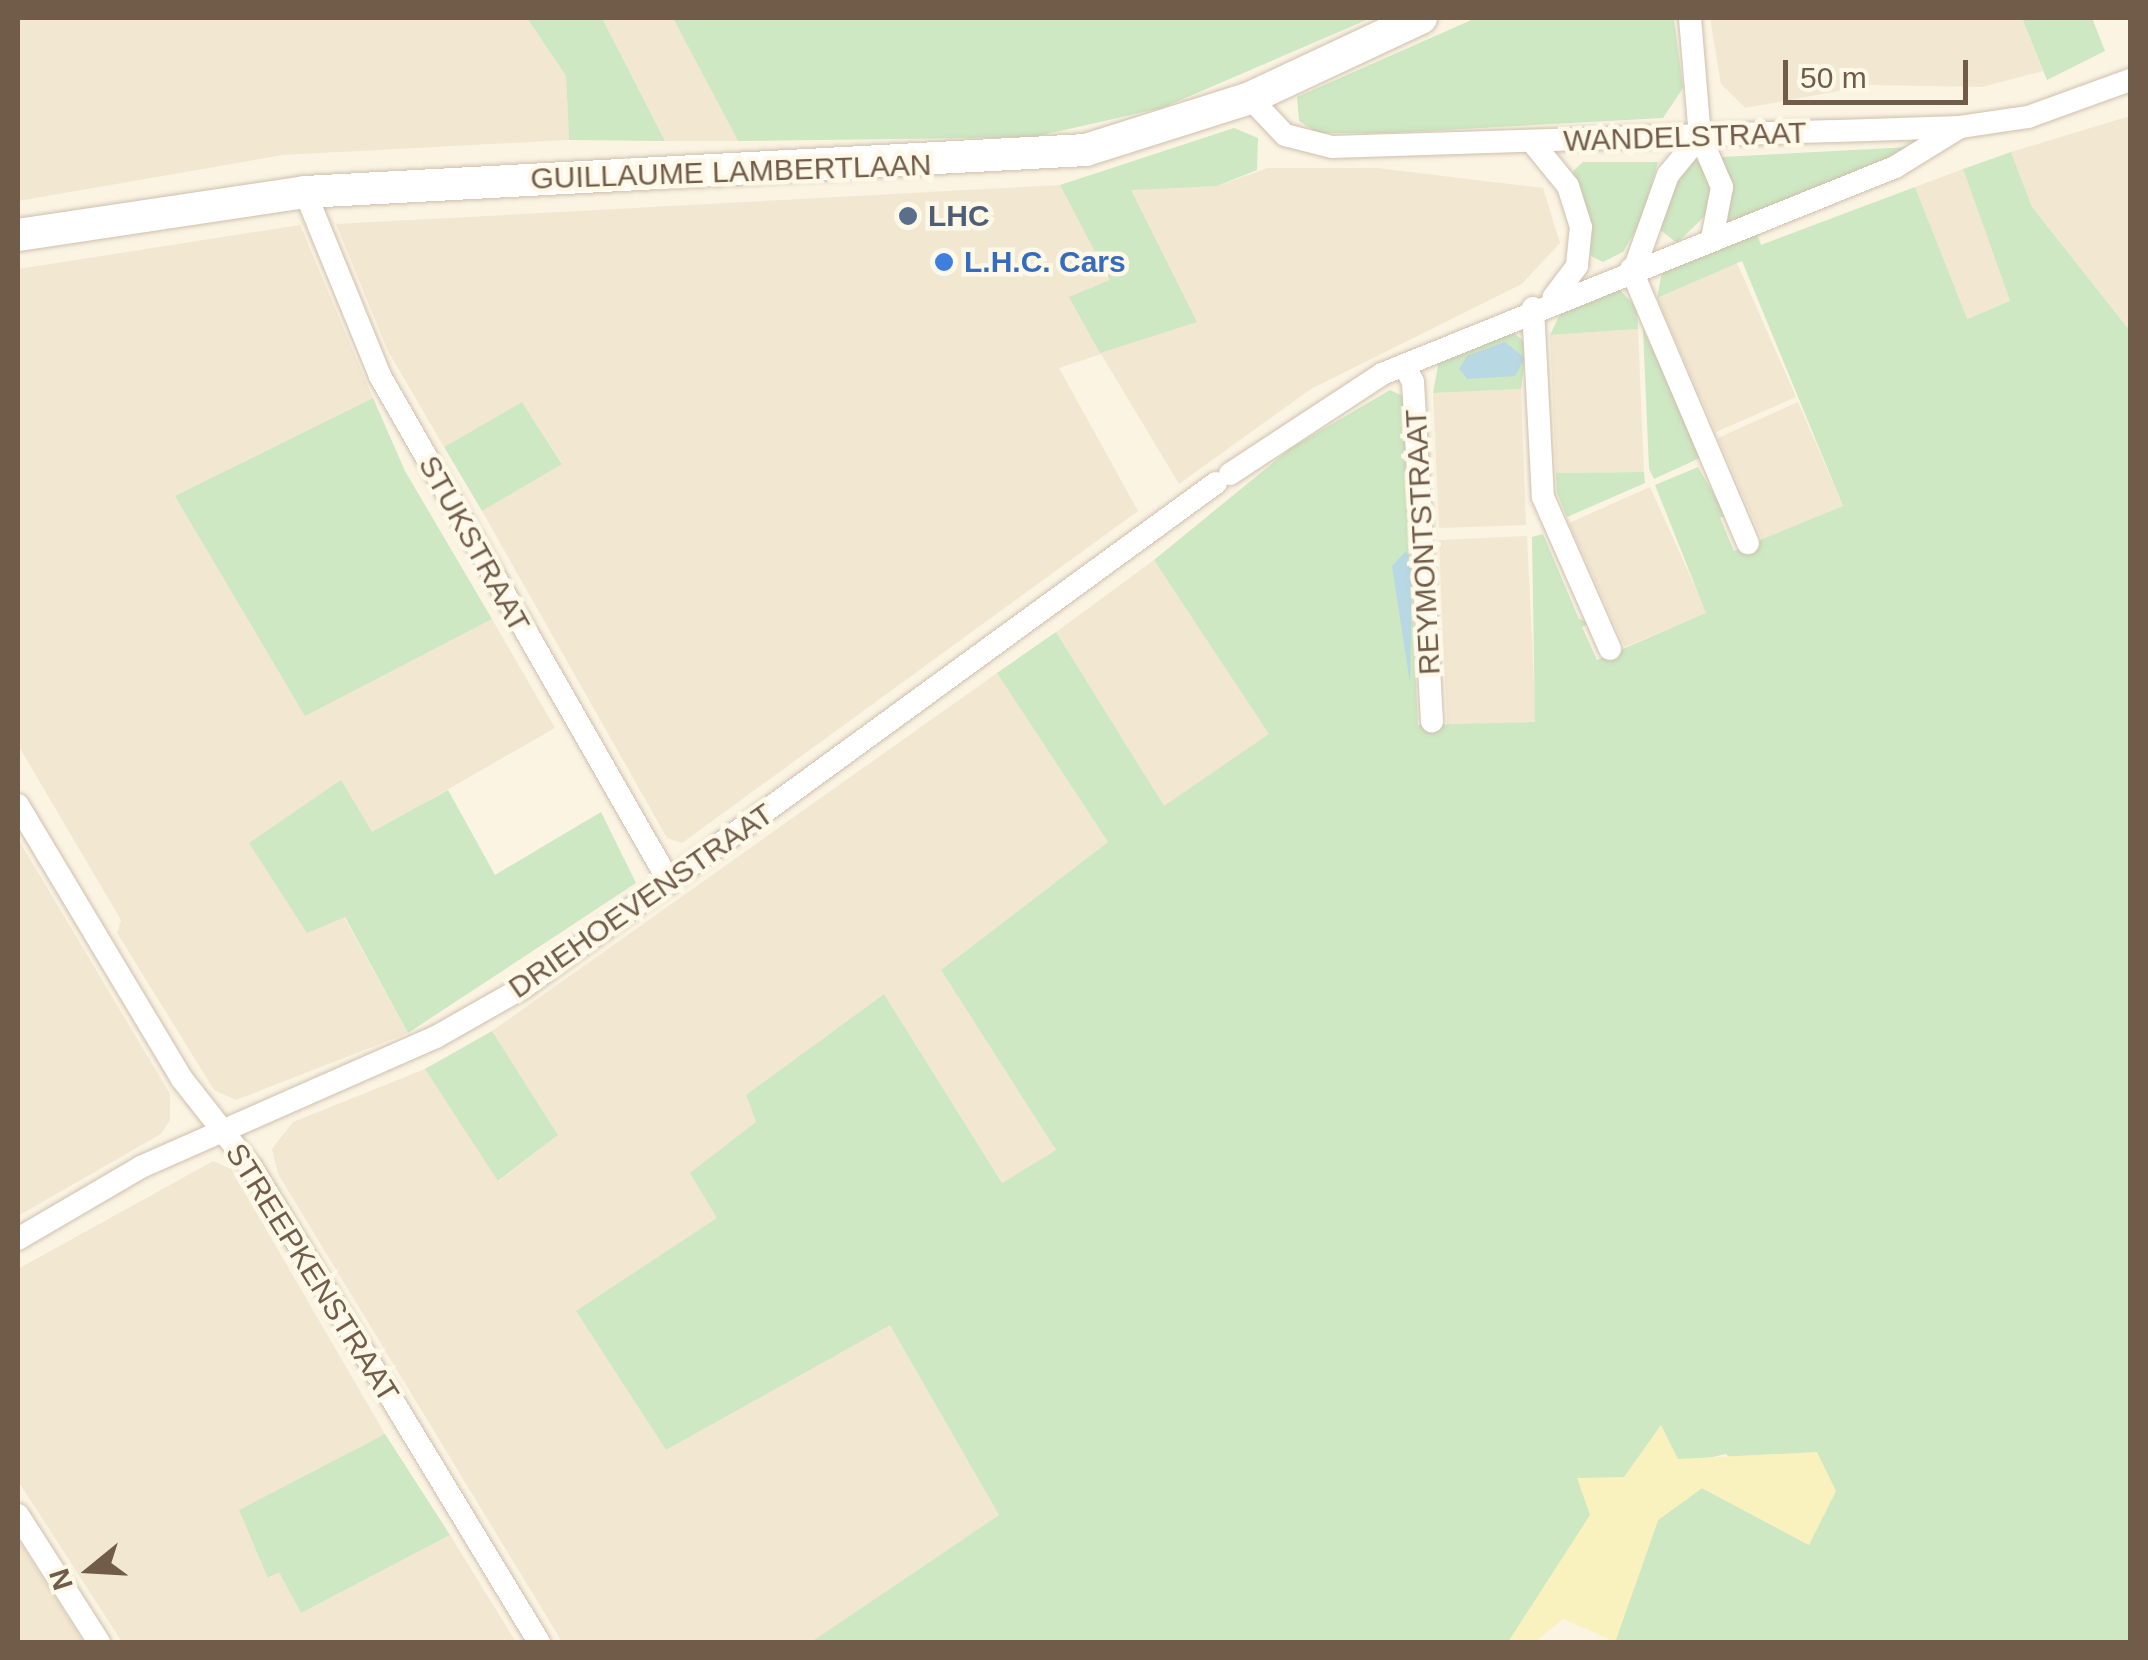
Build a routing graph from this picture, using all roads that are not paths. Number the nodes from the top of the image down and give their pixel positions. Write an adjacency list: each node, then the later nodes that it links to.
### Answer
1 (1421, 18): 4 (street, GUILLAUME LAMBERTLAAN)
2 (1690, 18): 6 (street)
3 (2130, 80): 5 (street, WANDELSTRAAT)
4 (1250, 98): 7 (street, WANDELSTRAAT); 8 (street, GUILLAUME LAMBERTLAAN)
5 (1960, 127): 6 (street, WANDELSTRAAT); 10 (street, DRIEHOEVENSTRAAT)
6 (1700, 136): 7 (street, WANDELSTRAAT); 10 (street); 11 (street)
7 (1533, 142): 12 (street)
8 (305, 192): 9 (street, GUILLAUME LAMBERTLAAN); 18 (street, STUKSTRAAT)
9 (18, 235)
10 (1712, 238): 11 (street, DRIEHOEVENSTRAAT)
11 (1633, 268): 12 (street, DRIEHOEVENSTRAAT); 14 (street)
12 (1541, 305): 13 (street, DRIEHOEVENSTRAAT); 15 (street)
13 (1404, 364): 16 (street, REYMONTSTRAAT); 18 (street, DRIEHOEVENSTRAAT)
14 (1748, 543)
15 (1610, 649)
16 (1432, 721)
17 (18, 805): 19 (street, STREEPKENSTRAAT)
18 (670, 883): 19 (street, DRIEHOEVENSTRAAT)
19 (220, 1130): 20 (street, DRIEHOEVENSTRAAT); 23 (street, STREEPKENSTRAAT)
20 (18, 1239)
21 (18, 1515): 22 (street)
22 (99, 1642)
23 (539, 1642)

